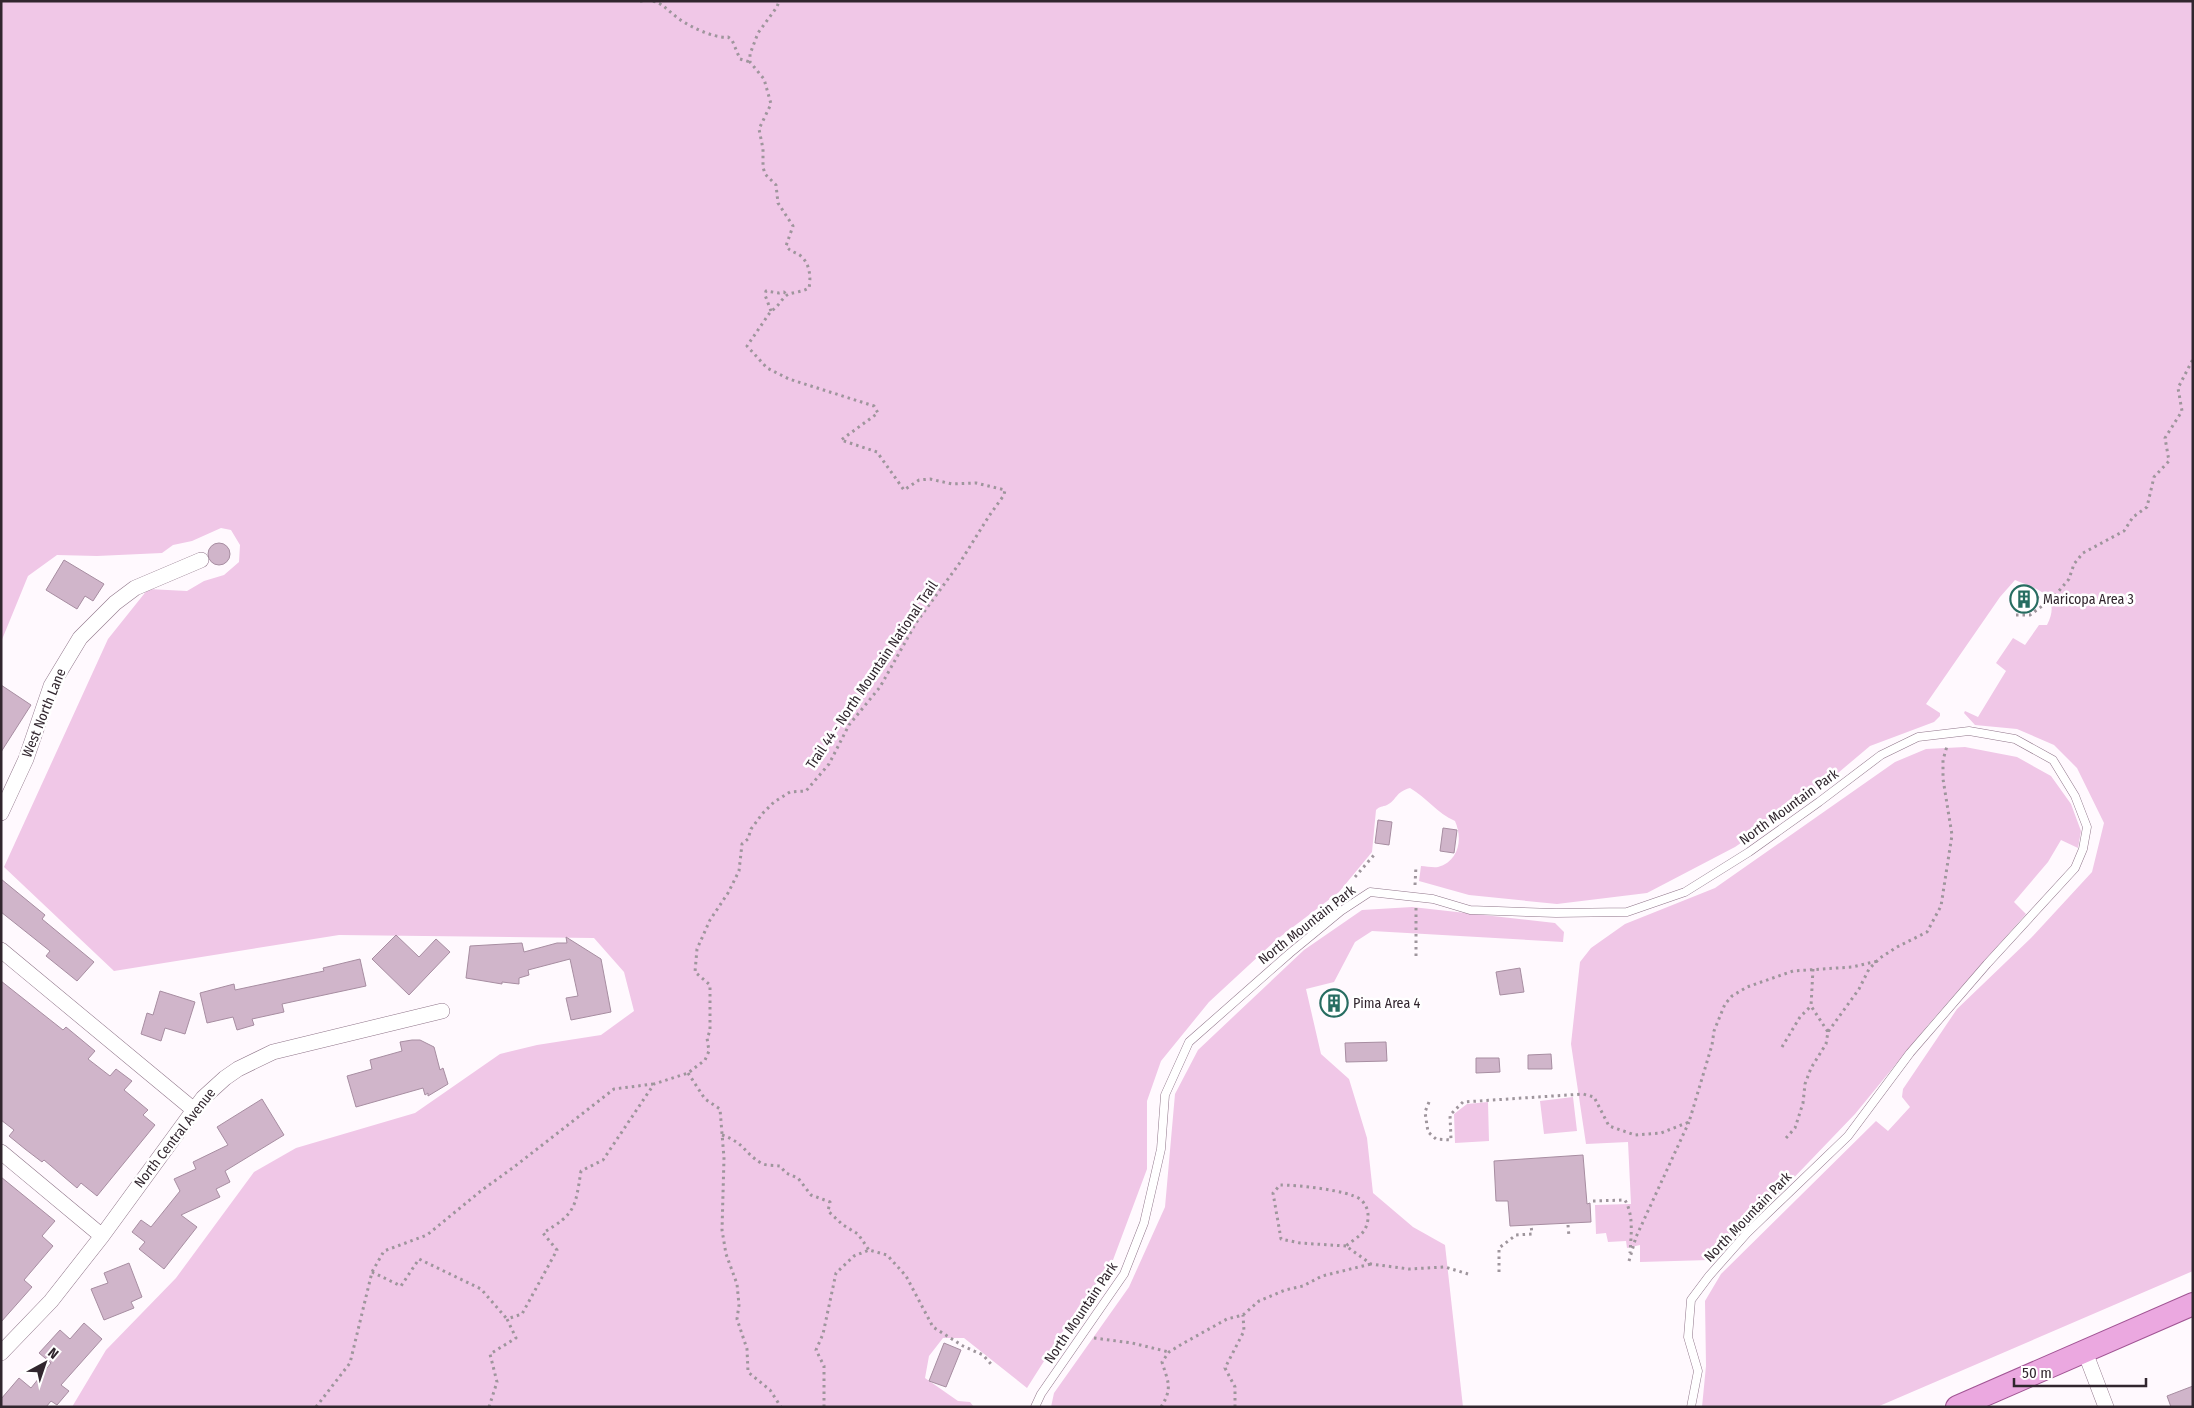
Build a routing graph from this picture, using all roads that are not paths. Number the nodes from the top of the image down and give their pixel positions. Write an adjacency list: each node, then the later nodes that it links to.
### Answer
1 (201, 560): 2 (street, West North Lane)
2 (1, 814)
3 (1, 950): 5 (street)
4 (442, 1011): 5 (street, North Central Avenue)
5 (194, 1110): 7 (street, North Central Avenue)
6 (1, 1152): 7 (street)
7 (102, 1236): 10 (street, North Central Avenue)
8 (2193, 1304): 9 (main road)
9 (2084, 1352): 13 (main road); 14 (street)
10 (1, 1354)
11 (1035, 1407): 12 (lane, North Mountain Park)
12 (1690, 1407)
13 (1957, 1407)
14 (2106, 1407)

